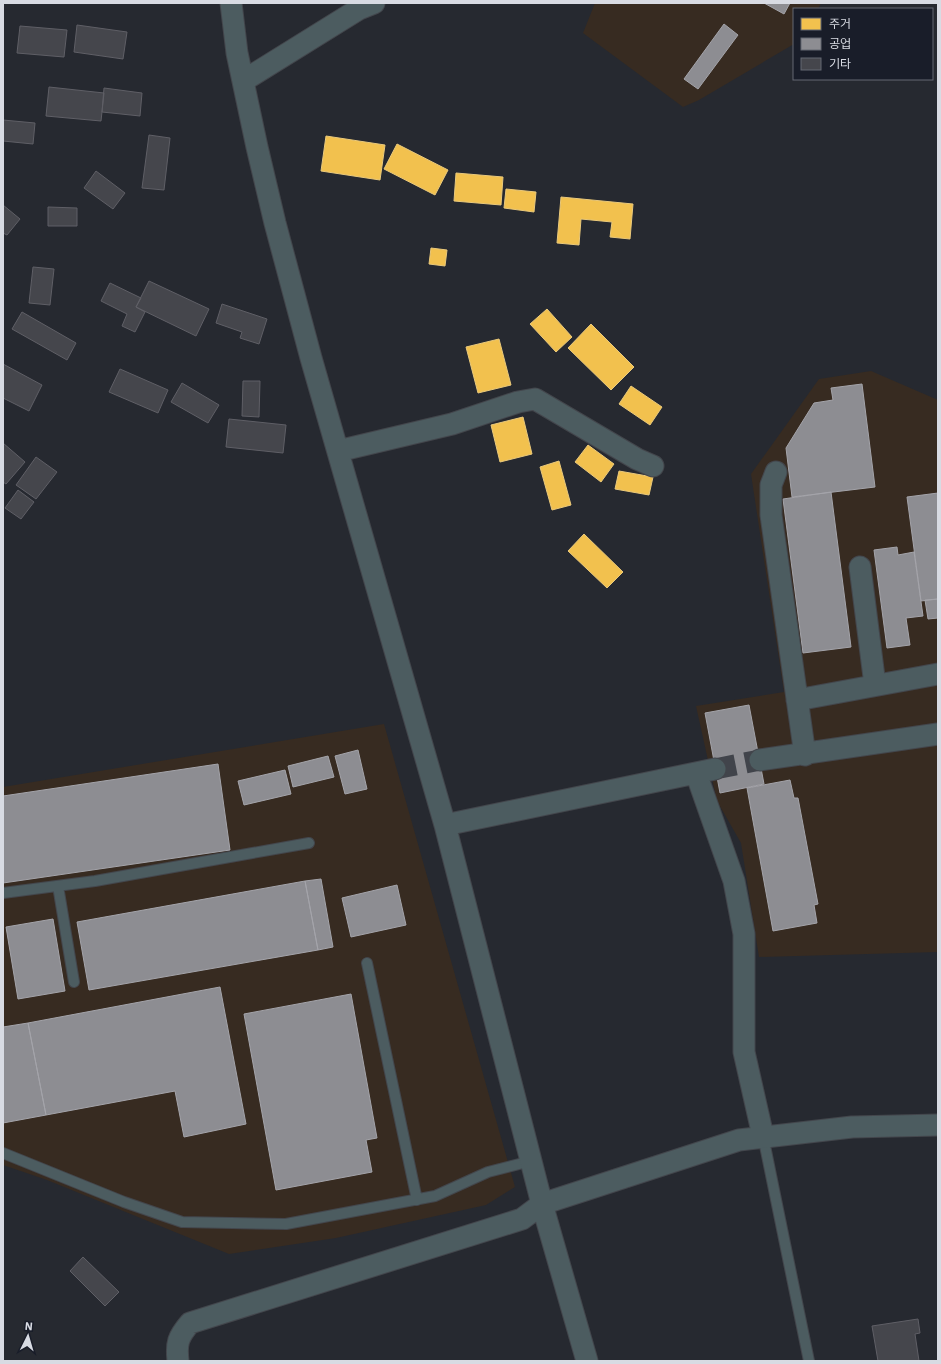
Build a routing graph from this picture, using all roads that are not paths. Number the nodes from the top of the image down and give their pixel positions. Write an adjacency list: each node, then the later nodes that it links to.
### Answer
1 (231, 3): 3 (street)
2 (374, 3): 3 (street)
3 (243, 81): 4 (street)
4 (338, 451): 5 (street); 14 (street)
5 (653, 466)
6 (776, 472): 10 (street)
7 (860, 567): 9 (street)
8 (938, 674): 9 (street)
9 (875, 685): 10 (street)
10 (797, 700): 12 (street)
11 (938, 734): 12 (street)
12 (805, 755): 13 (street)
13 (760, 760)
14 (445, 825): 21 (street); 23 (street)
15 (309, 843): 16 (lane)
16 (58, 886): 17 (lane); 19 (lane)
17 (3, 893)
18 (367, 963): 24 (lane)
19 (74, 982)
20 (938, 1125): 21 (street)
21 (763, 1136): 25 (street); 28 (lane)
22 (3, 1153): 24 (lane)
23 (531, 1161): 24 (lane); 25 (street)
24 (417, 1200)
25 (542, 1204): 26 (street); 27 (street)
26 (178, 1361)
27 (587, 1361)
28 (809, 1361)

